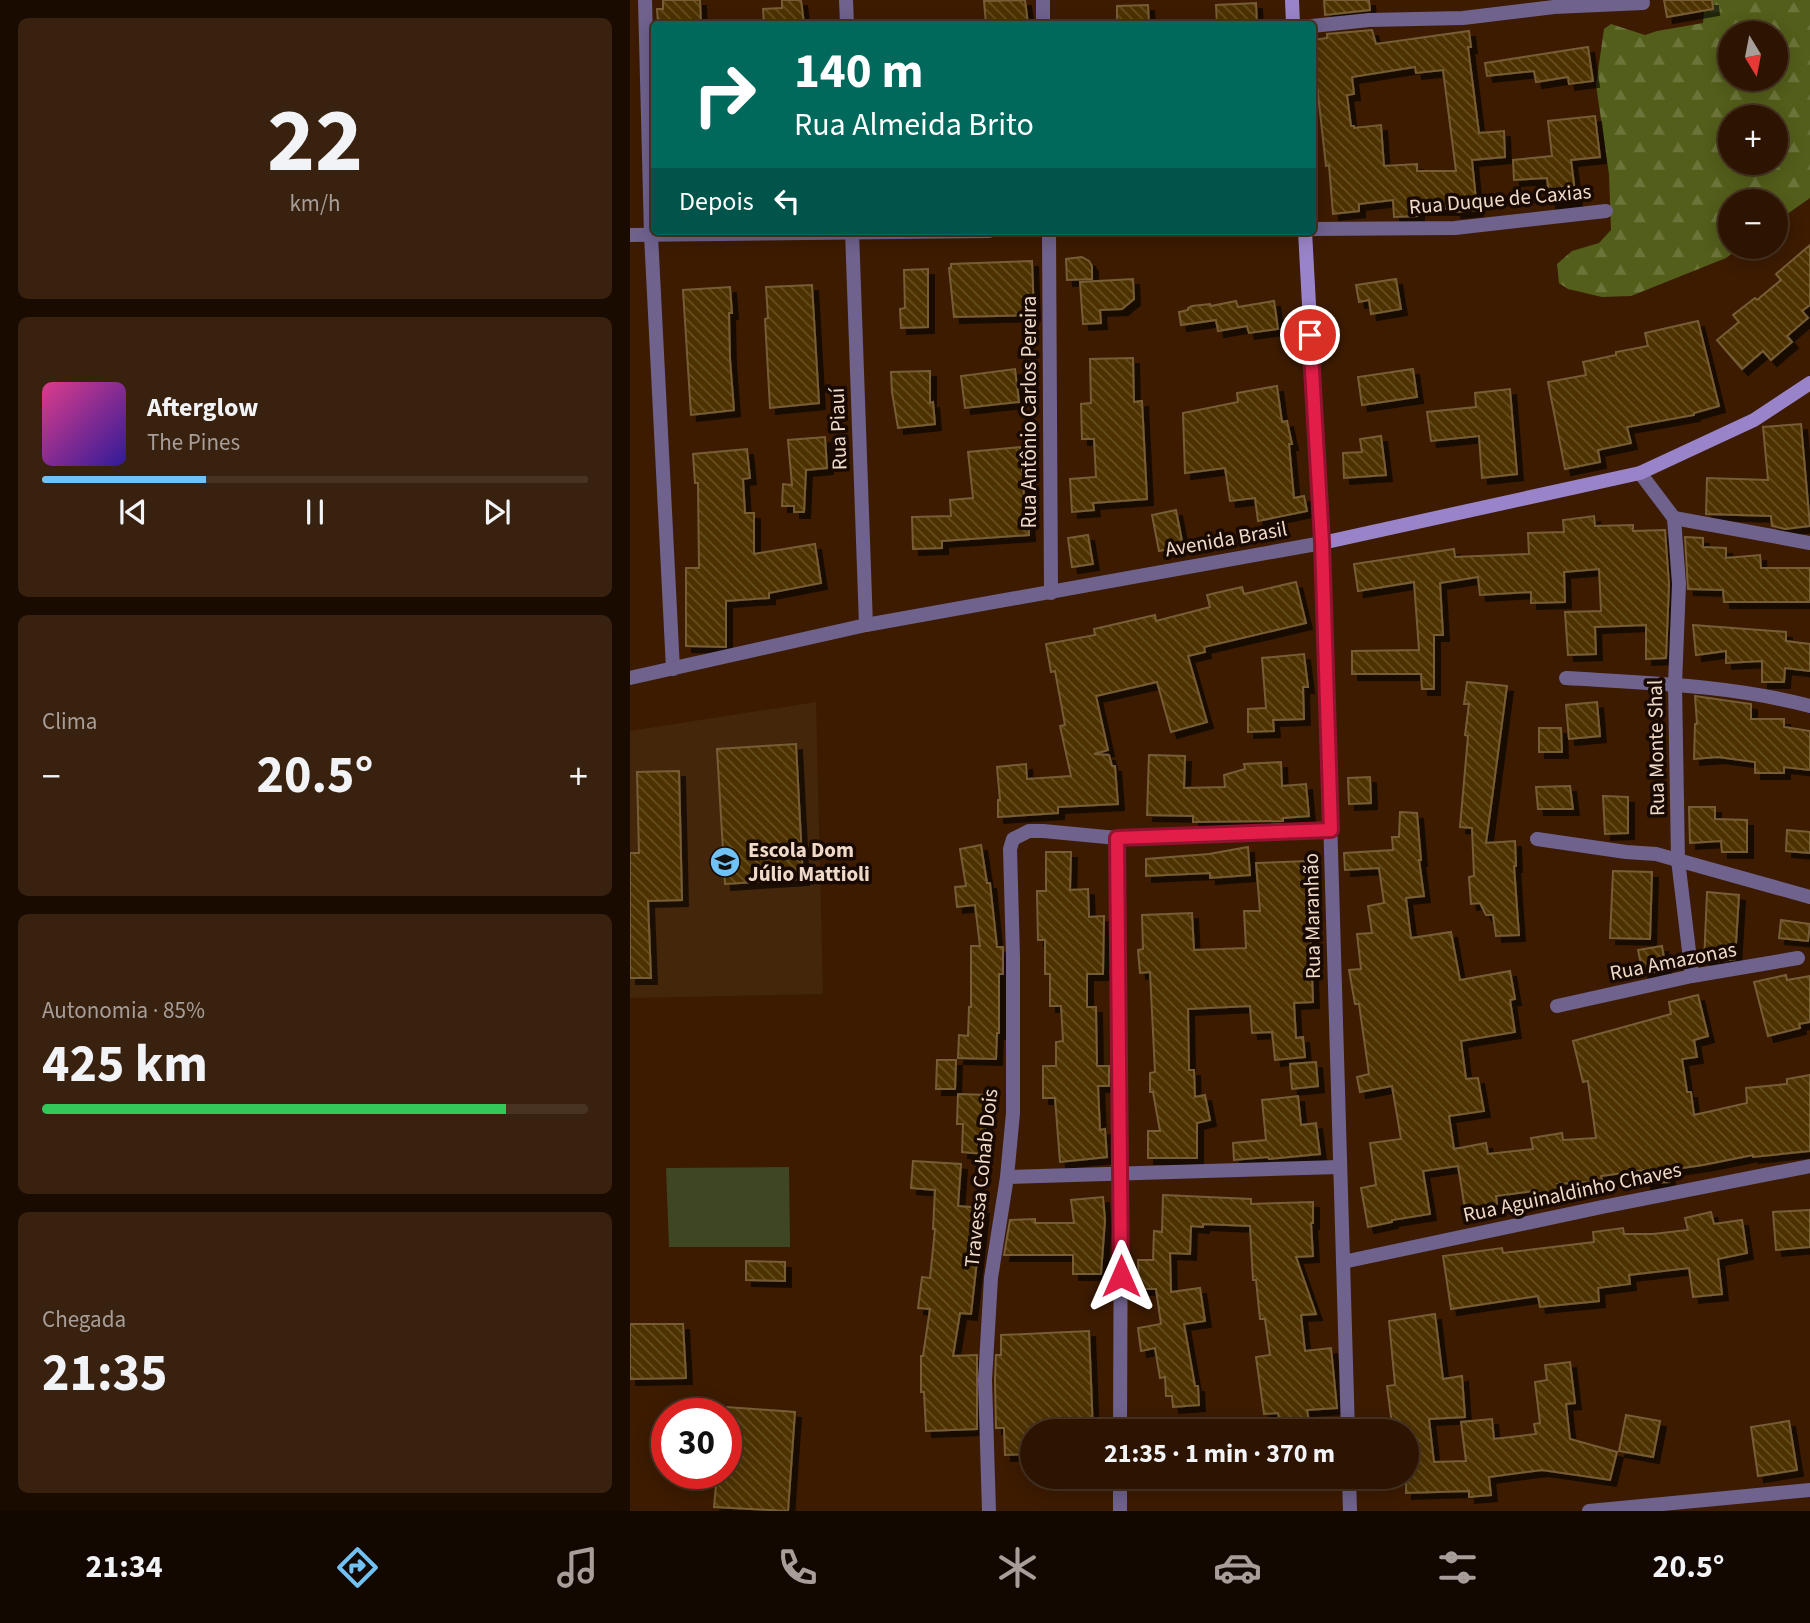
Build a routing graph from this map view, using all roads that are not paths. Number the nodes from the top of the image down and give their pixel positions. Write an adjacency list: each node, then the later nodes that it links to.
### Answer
1 (645, 0): 13 (street)
2 (846, 0): 6 (street)
3 (1043, 0): 7 (street)
4 (1292, 0): 8 (street)
5 (1643, 3): 9 (street)
6 (847, 21)
7 (1043, 21)
8 (1293, 21)
9 (1316, 26)
10 (1606, 211): 11 (street, Rua Duque de Caxias)
11 (1316, 229)
12 (630, 235): 13 (street)
13 (651, 235): 24 (street)
14 (852, 235): 23 (street, Rua Piauí)
15 (1049, 235): 22 (street, Rua Antônio Carlos Pereira)
16 (1304, 235): 20 (street, Rua Maranhão)
17 (1810, 383): 18 (street, Avenida Brasil)
18 (1640, 473): 19 (street); 20 (street, Avenida Brasil)
19 (1674, 518): 21 (street); 27 (street, Rua Monte Shal)
20 (1322, 542): 22 (street, Avenida Brasil); 29 (street, Rua Maranhão)
21 (1810, 543)
22 (1051, 593): 23 (street, Avenida Brasil)
23 (866, 625): 24 (street, Avenida Brasil)
24 (673, 669): 25 (street, Avenida Brasil)
25 (630, 678)
26 (1566, 678): 27 (street)
27 (1675, 684): 28 (street); 32 (street, Rua Monte Shal)
28 (1810, 706)
29 (1331, 830): 30 (street); 38 (street, Rua Maranhão)
30 (1117, 838): 39 (street); 40 (street, Travessa Cohab Dois)
31 (1537, 839): 32 (street)
32 (1678, 860): 33 (street); 35 (street, Rua Monte Shal)
33 (1810, 897)
34 (1798, 958): 35 (street, Rua Amazonas)
35 (1692, 976): 36 (street, Rua Amazonas)
36 (1557, 1006)
37 (1810, 1166): 41 (street, Rua Aguinaldinho Chaves)
38 (1339, 1167): 39 (street); 41 (street, Rua Maranhão)
39 (1121, 1173): 40 (street); 42 (street)
40 (1007, 1177): 47 (street, Travessa Cohab Dois)
41 (1343, 1262): 43 (street, Rua Maranhão)
42 (1120, 1419)
43 (1348, 1419)
44 (1120, 1489): 48 (street)
45 (1349, 1489): 49 (street)
46 (1810, 1490): 50 (street)
47 (989, 1511)
48 (1120, 1511)
49 (1350, 1511)
50 (1590, 1511)

